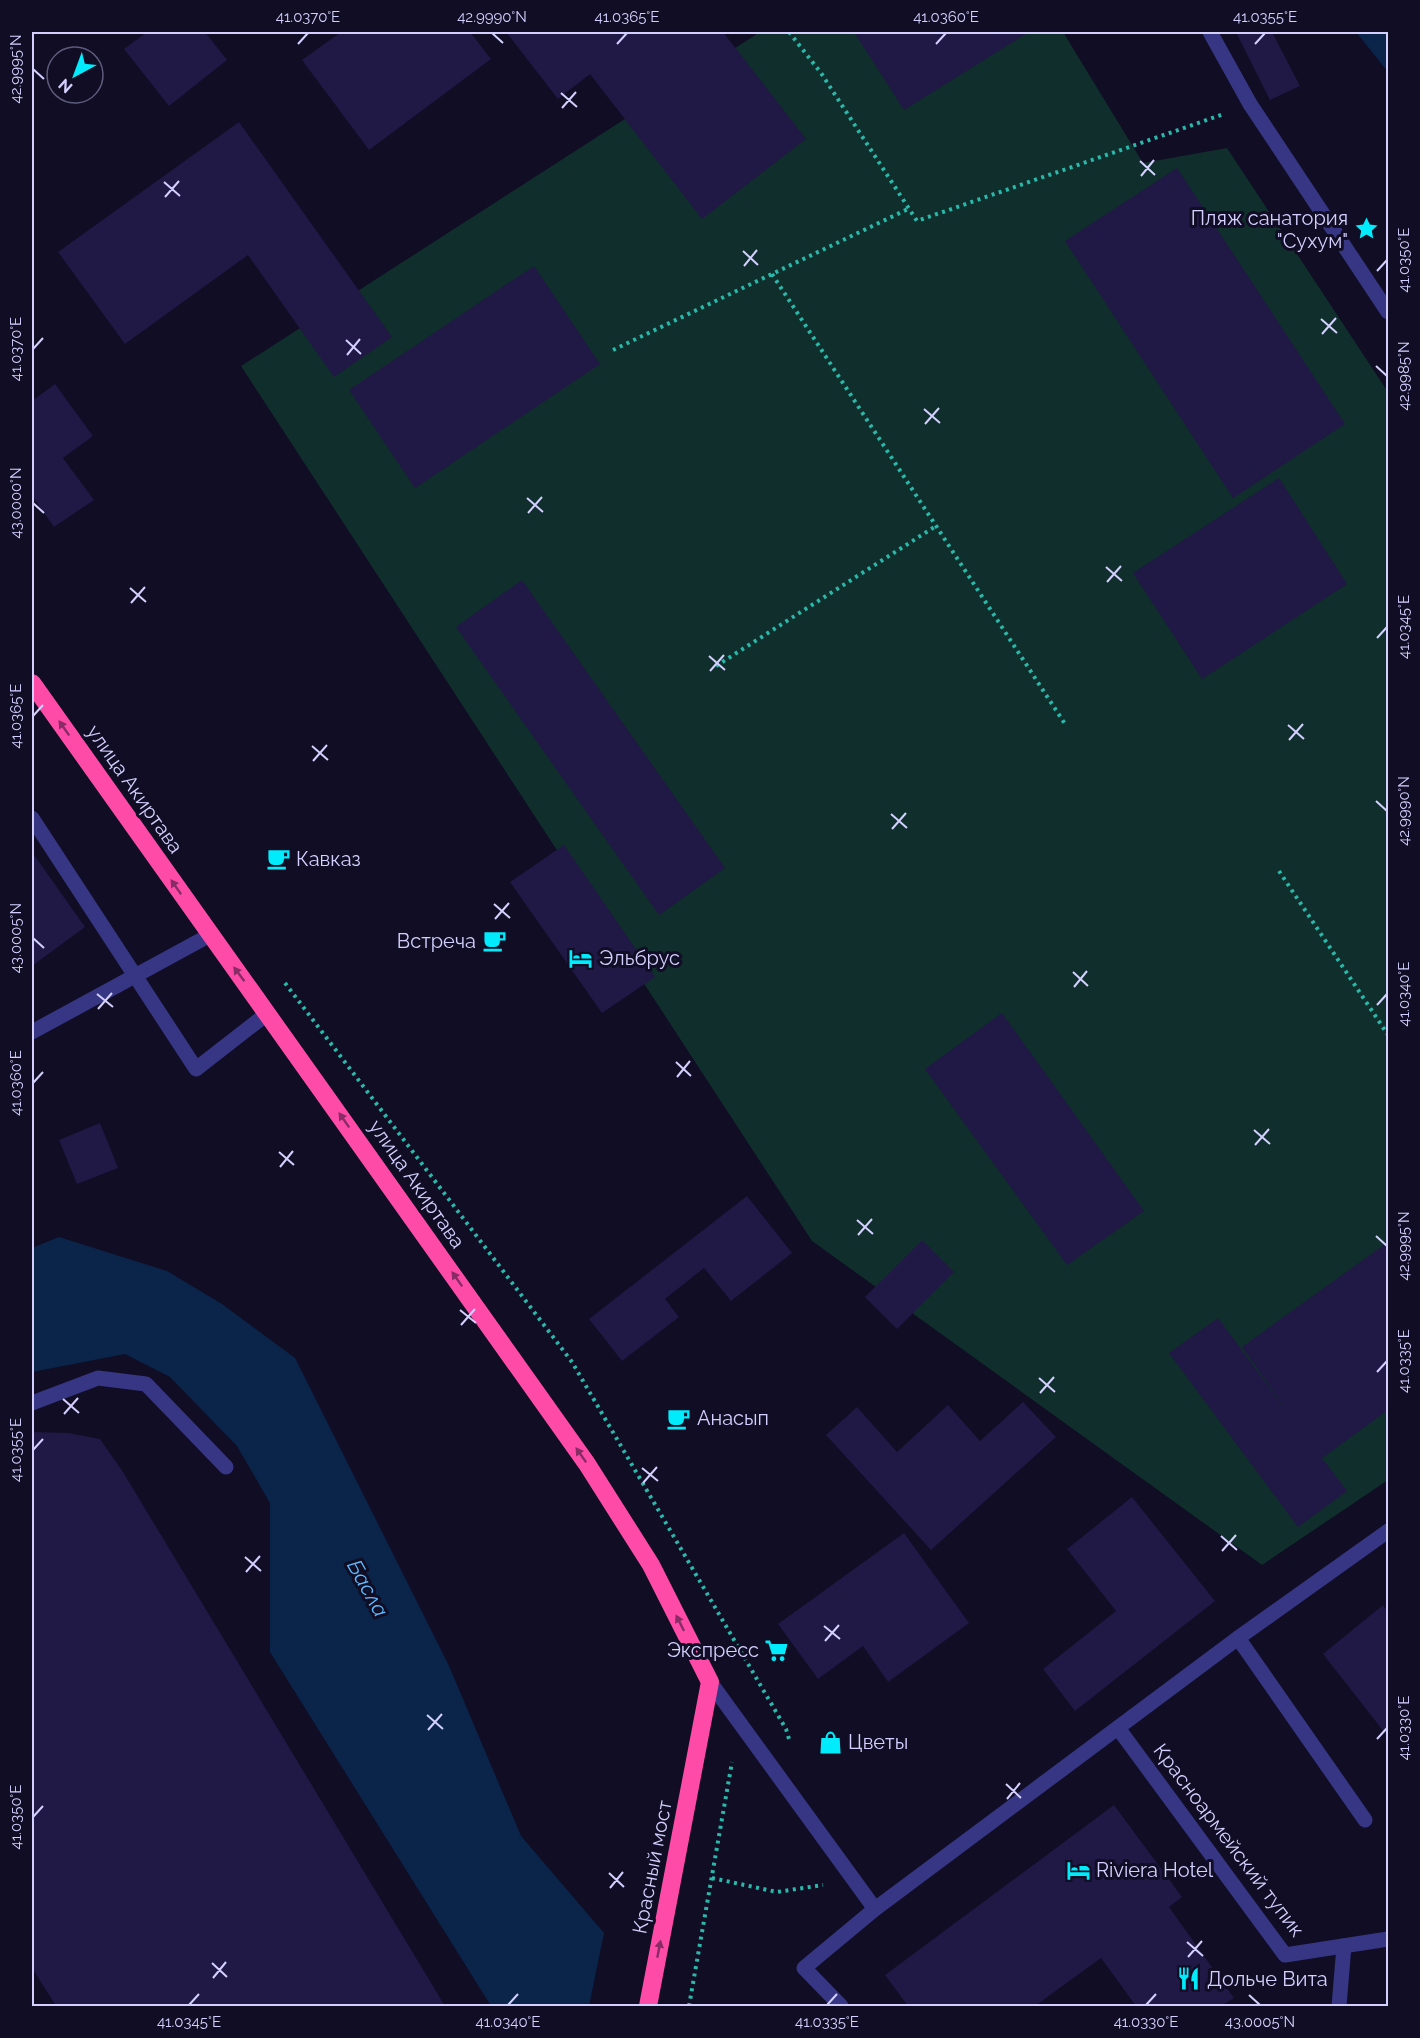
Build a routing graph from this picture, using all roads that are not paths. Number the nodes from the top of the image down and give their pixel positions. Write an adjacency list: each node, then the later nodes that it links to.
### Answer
1 (1209, 32): 2 (street)
2 (1389, 312)
3 (32, 683): 5 (highway, улица Акиртава, one-way to 3)
4 (32, 818): 6 (street)
5 (210, 935): 6 (street); 7 (highway, улица Акиртава, one-way to 5)
6 (136, 975): 7 (street); 8 (street)
7 (268, 1013): 13 (highway, улица Акиртава, one-way to 7)
8 (32, 1032)
9 (32, 1403): 10 (street)
10 (226, 1467)
11 (1389, 1531): 12 (street)
12 (1238, 1638): 14 (street); 15 (street)
13 (710, 1682): 16 (street); 19 (highway, Красный мост, one-way to 13)
14 (1118, 1728): 16 (street); 18 (street, Красноармейский тупик)
15 (1365, 1820)
16 (875, 1910): 20 (street)
17 (1389, 1939): 18 (street, Красноармейский тупик)
18 (1344, 1946): 21 (street)
19 (648, 2007)
20 (841, 2007)
21 (1339, 2007)

